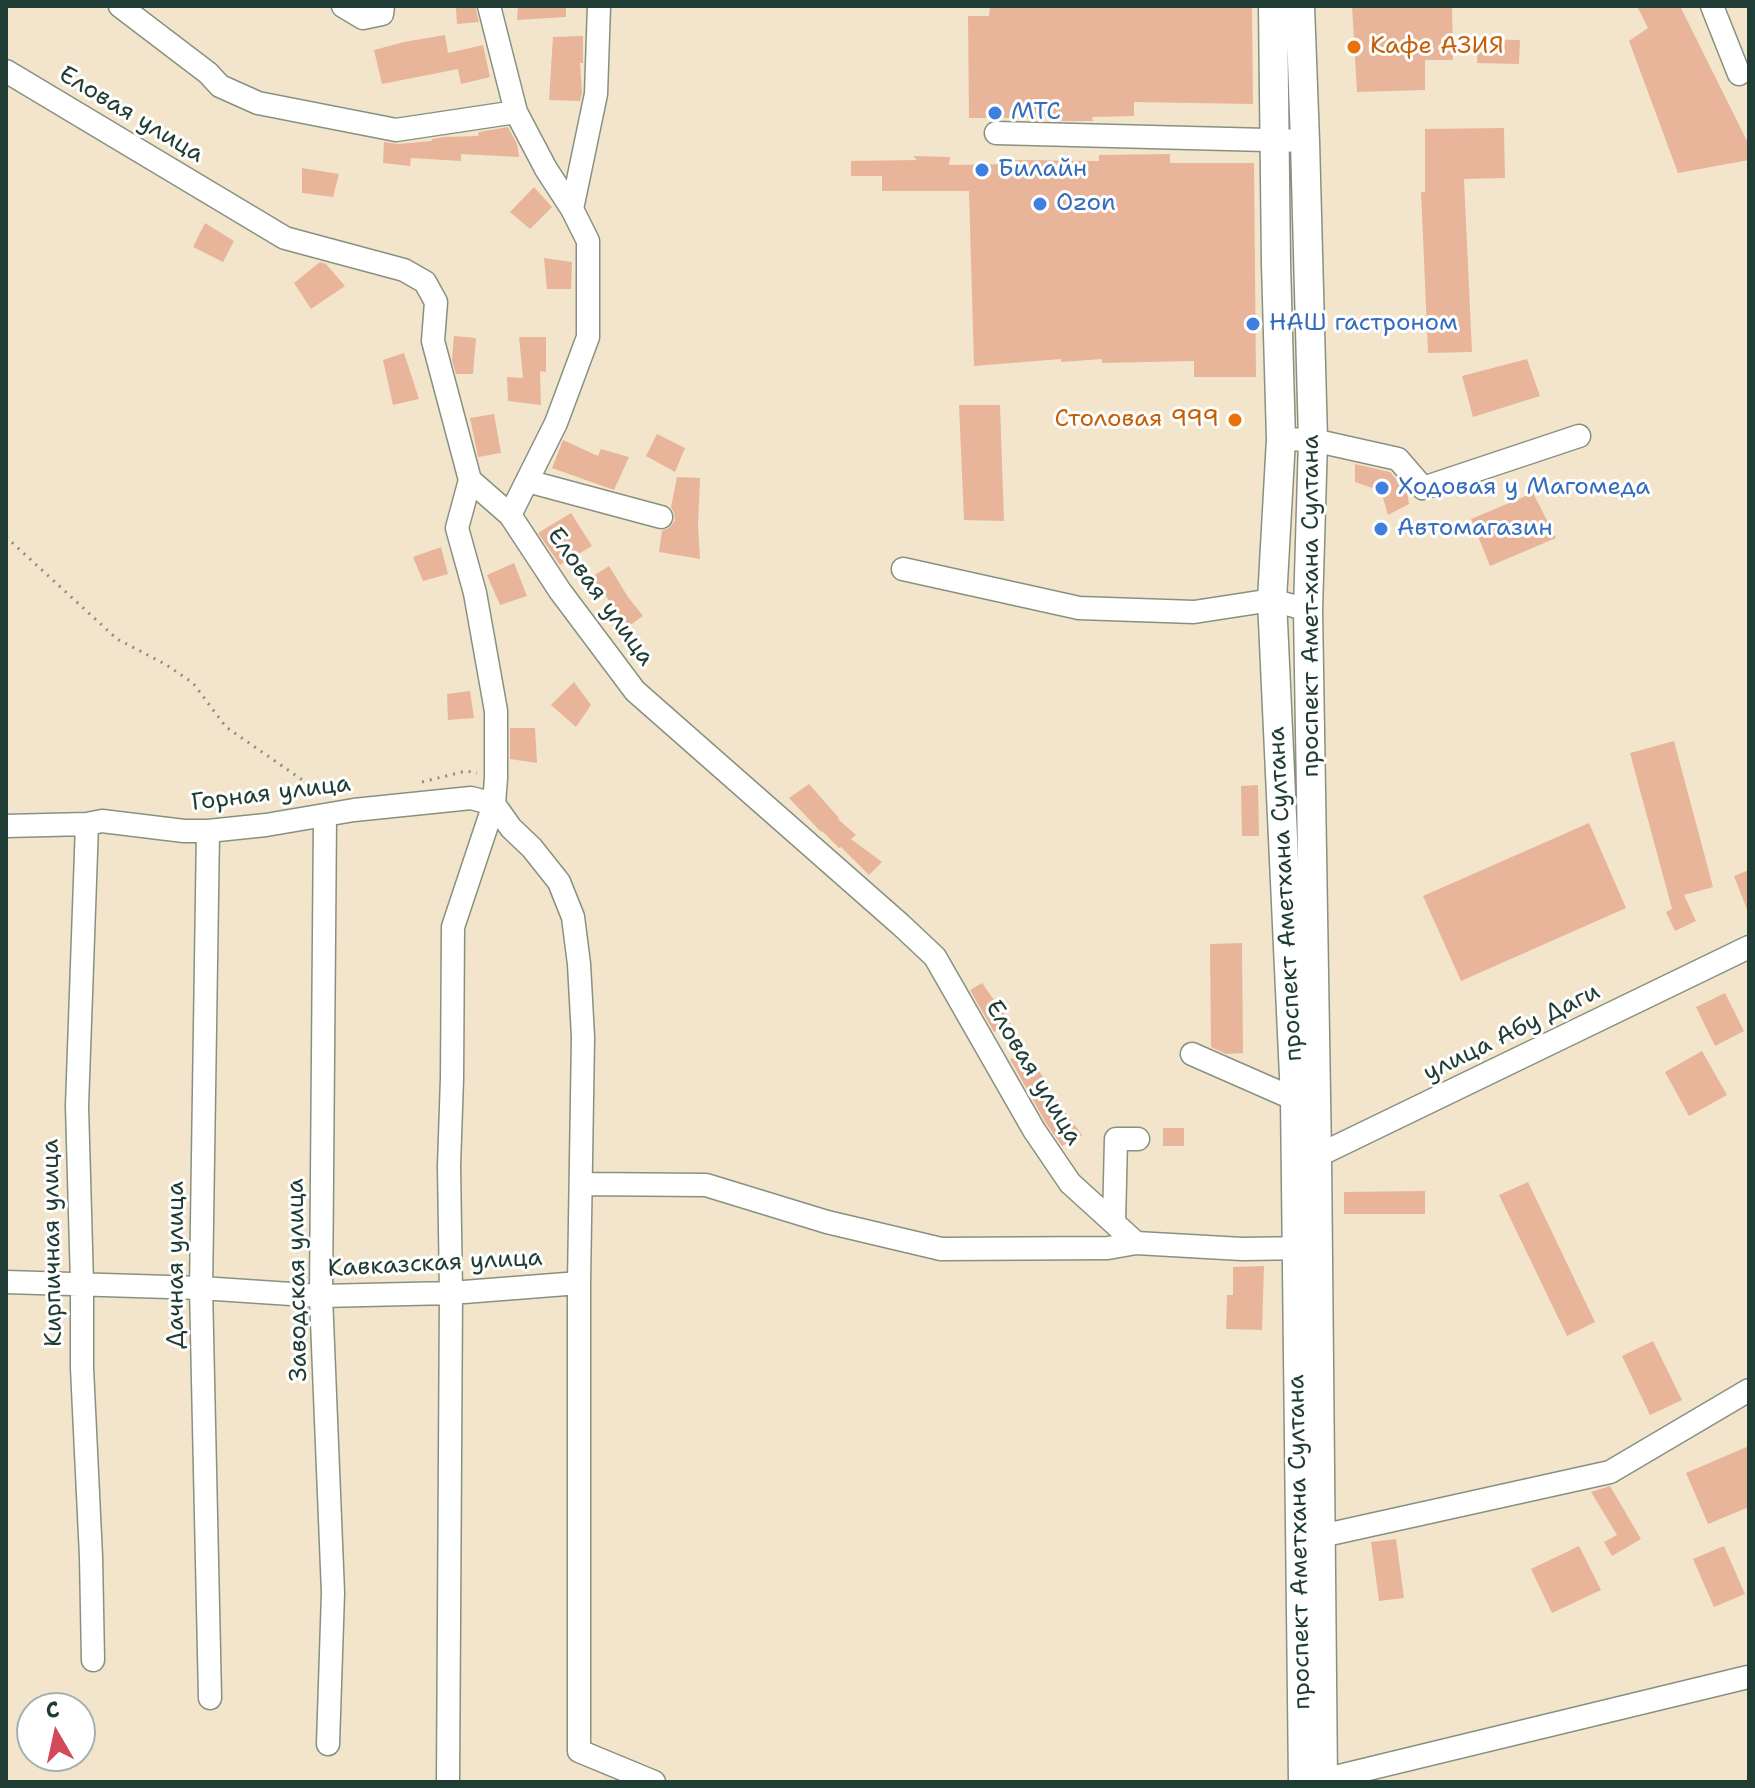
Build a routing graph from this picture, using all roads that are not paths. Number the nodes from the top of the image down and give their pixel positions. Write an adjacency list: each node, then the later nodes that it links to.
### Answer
1 (120, 6): 11 (street)
2 (343, 6): 3 (street)
3 (383, 6)
4 (489, 6): 11 (street)
5 (599, 6): 15 (street)
6 (1273, 6): 13 (main road, проспект Аметхана Султана)
7 (1300, 6): 14 (main road, проспект Амет-хана Султана)
8 (1712, 6): 10 (street)
9 (6, 71): 19 (street, Еловая улица)
10 (1739, 74)
11 (516, 112): 15 (street)
12 (996, 133): 13 (street)
13 (1274, 140): 14 (street); 17 (main road, проспект Аметхана Султана)
14 (1305, 141): 18 (main road, проспект Амет-хана Султана)
15 (572, 209): 20 (street)
16 (1579, 436): 18 (street)
17 (1281, 439): 18 (street); 24 (main road, проспект Аметхана Султана)
18 (1313, 440): 25 (main road, проспект Амет-хана Султана)
19 (470, 480): 21 (street, Еловая улица); 26 (street)
20 (527, 481): 21 (street); 22 (street)
21 (510, 515): 37 (street, Еловая улица)
22 (661, 517)
23 (903, 569): 24 (street)
24 (1272, 600): 25 (street); 33 (main road, проспект Аметхана Султана)
25 (1308, 610): 33 (main road, проспект Амет-хана Султана)
26 (494, 804): 27 (street, Горная улица); 36 (street); 44 (street)
27 (324, 806): 30 (street, Горная улица); 45 (street, Заводская улица)
28 (87, 824): 29 (street, Горная улица); 30 (street, Горная улица); 42 (street, Кирпичная улица)
29 (6, 826)
30 (208, 831): 43 (street, Дачная улица)
31 (1749, 947): 35 (street, улица Абу Даги)
32 (1192, 1054): 33 (street)
33 (1306, 1103): 35 (main road, проспект Амет-хана Султана)
34 (1138, 1139): 37 (street)
35 (1306, 1153): 39 (main road, проспект Амет-хана Султана)
36 (581, 1184): 38 (street); 41 (street)
37 (1114, 1223): 38 (street, Еловая улица)
38 (1136, 1243): 39 (street)
39 (1308, 1248): 47 (main road, проспект Амет-хана Султана)
40 (6, 1282): 42 (street, Кавказская улица)
41 (579, 1283): 44 (street, Кавказская улица); 55 (street)
42 (82, 1284): 43 (street, Кавказская улица); 48 (street, Кирпичная улица)
43 (201, 1288): 45 (street, Кавказская улица); 50 (street, Дачная улица)
44 (451, 1293): 45 (street, Кавказская улица); 54 (street)
45 (321, 1296): 51 (street, Заводская улица)
46 (1749, 1390): 47 (street)
47 (1310, 1532): 53 (main road, проспект Амет-хана Султана)
48 (93, 1660)
49 (1748, 1677): 52 (street)
50 (210, 1698)
51 (328, 1744)
52 (1365, 1777): 53 (street)
53 (1313, 1779)
54 (448, 1782)
55 (654, 1782)

